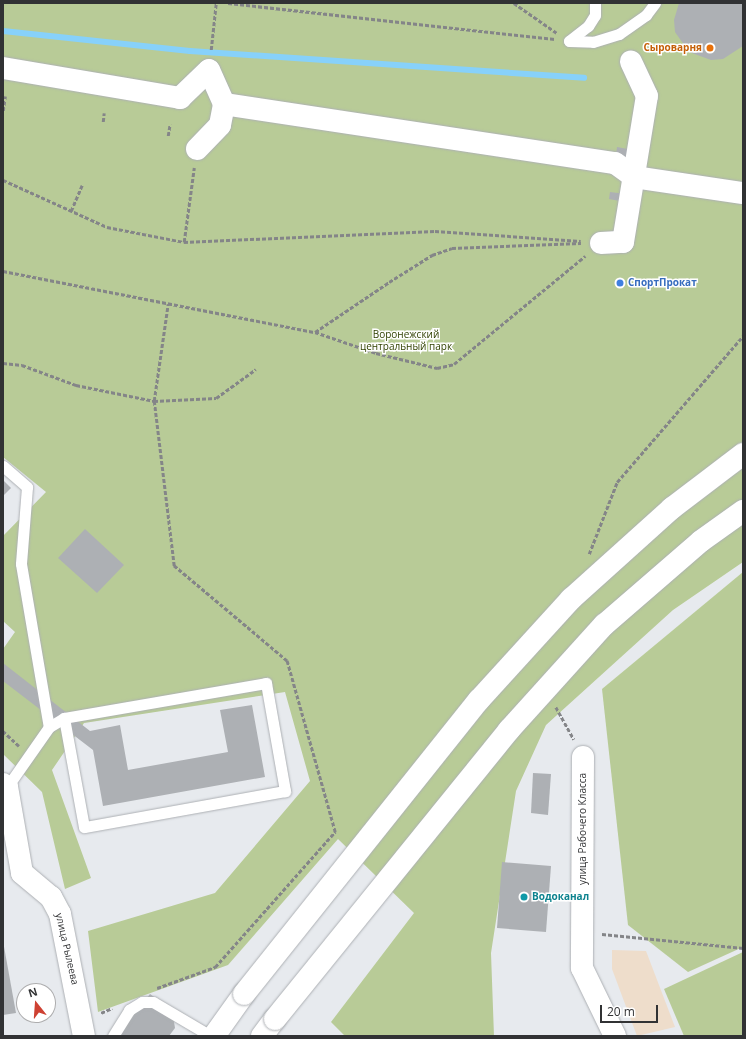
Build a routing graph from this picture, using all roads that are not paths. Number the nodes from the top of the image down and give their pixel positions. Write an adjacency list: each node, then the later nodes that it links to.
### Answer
1 (595, 3): 2 (lane)
2 (655, 3)
3 (631, 62): 7 (street)
4 (3, 68): 5 (street)
5 (224, 104): 6 (street); 7 (street)
6 (197, 149)
7 (634, 177): 8 (street); 9 (street)
8 (743, 193)
9 (601, 243)
10 (743, 454): 17 (street, bridge)
11 (3, 466): 14 (lane)
12 (743, 511): 21 (street, bridge)
13 (64, 718): 13 (lane); 14 (lane)
14 (49, 727): 16 (lane)
15 (583, 757): 22 (street, улица Рабочего Класса)
16 (5, 786): 18 (street, улица Рылеева)
17 (216, 1030): 19 (lane); 20 (lane)
18 (84, 1036)
19 (113, 1036)
20 (193, 1036)
21 (262, 1036)
22 (615, 1036)

